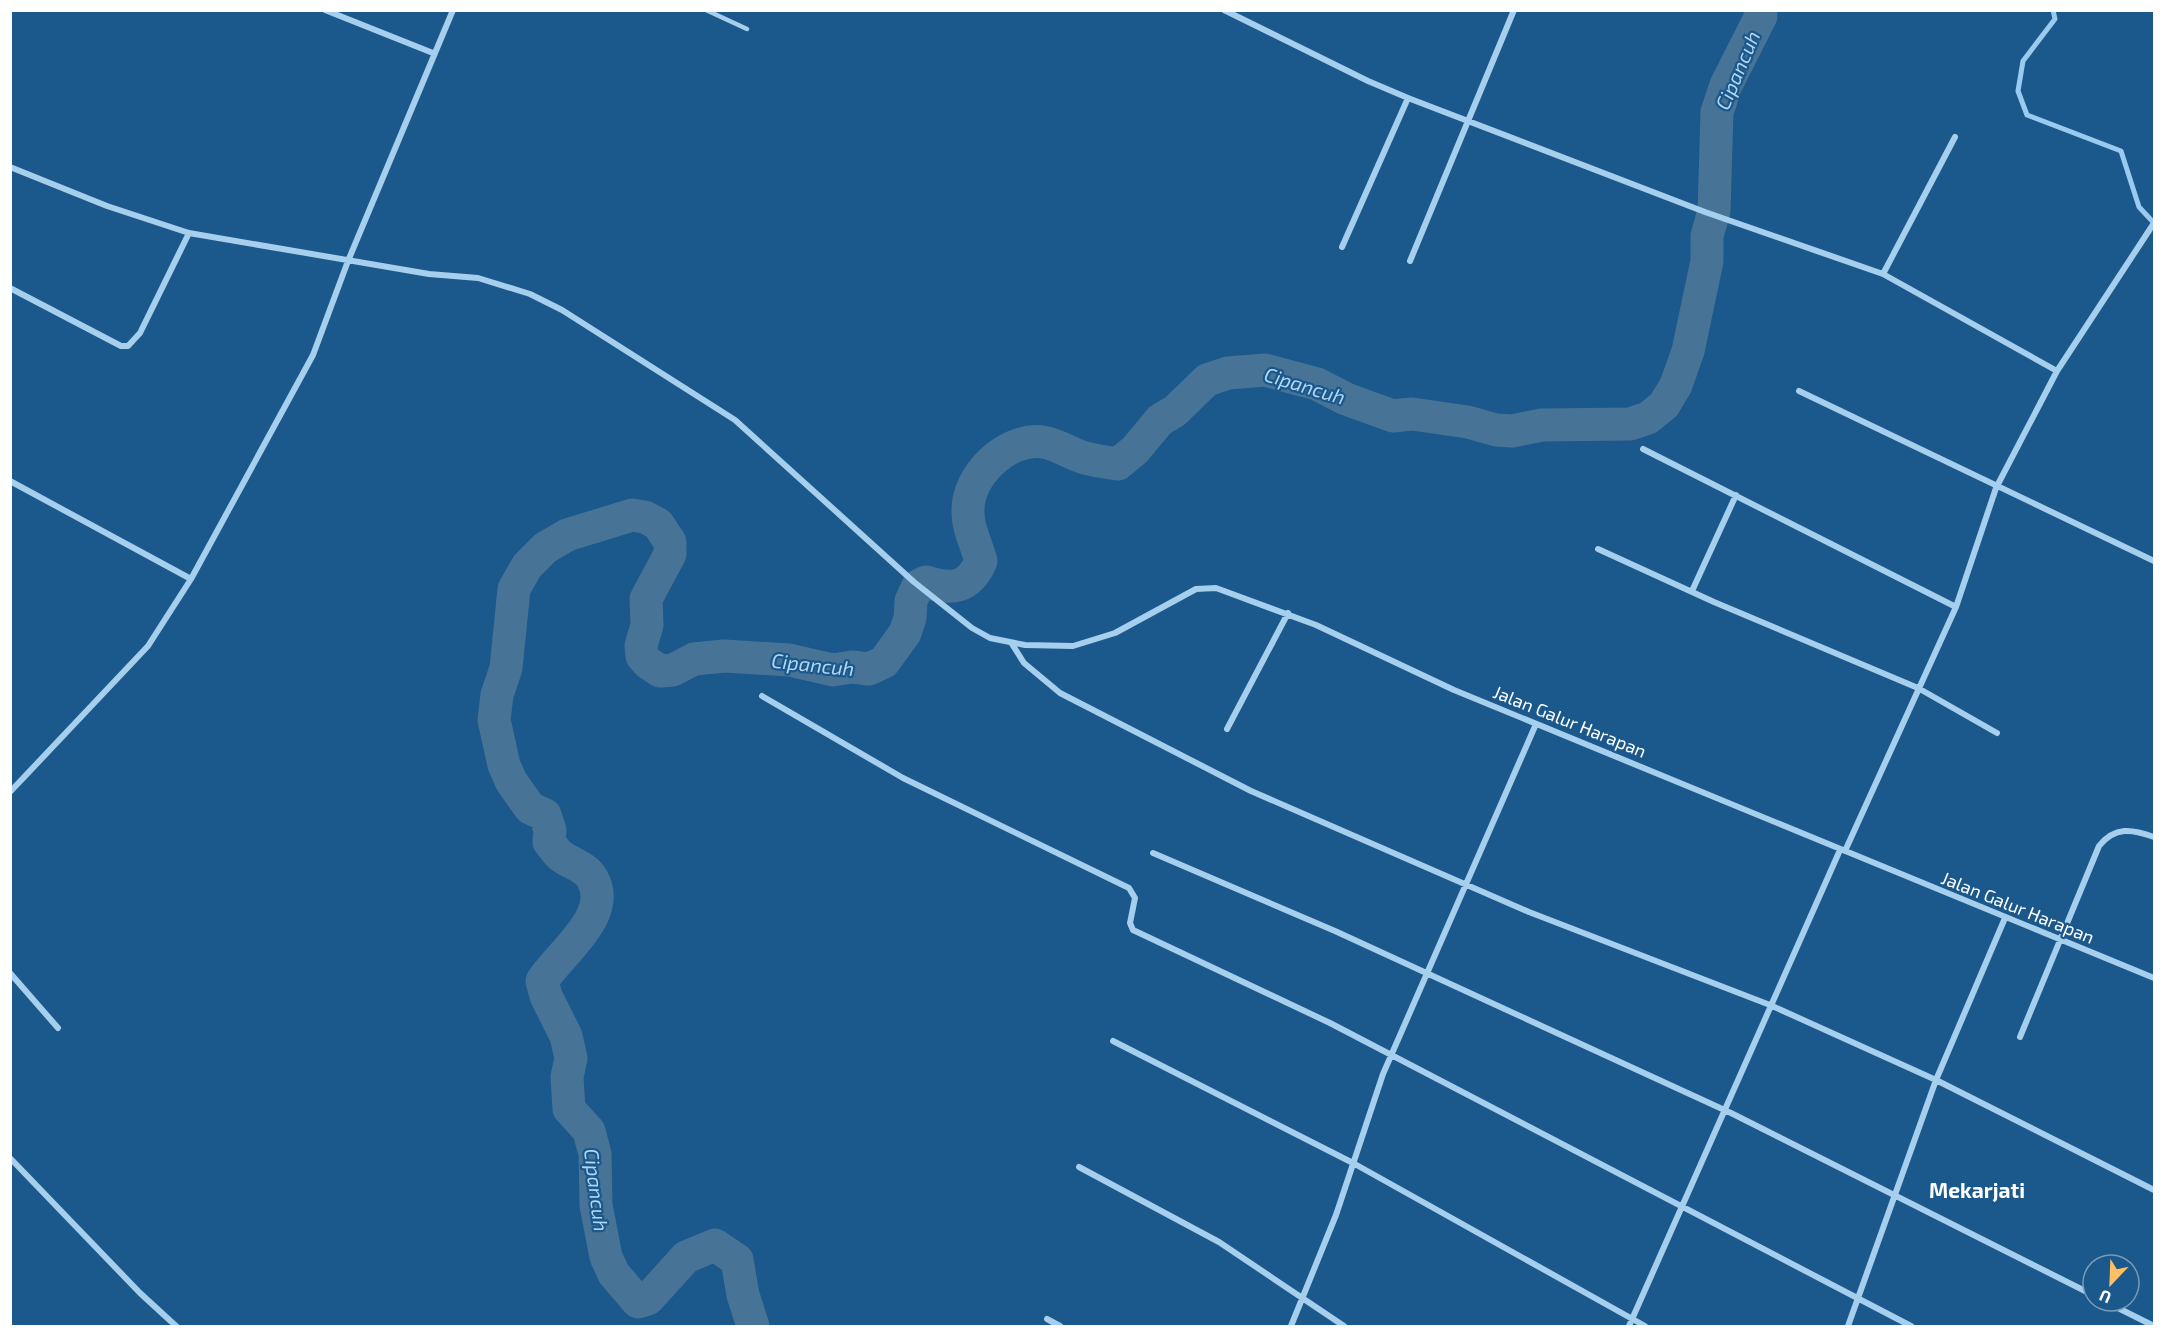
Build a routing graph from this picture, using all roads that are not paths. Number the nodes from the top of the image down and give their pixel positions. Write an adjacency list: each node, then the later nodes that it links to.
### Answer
1 (325, 10): 7 (street)
2 (453, 10): 7 (street)
3 (706, 10): 6 (lane)
4 (1224, 10): 8 (street)
5 (1514, 10): 9 (street)
6 (747, 29)
7 (433, 52): 15 (street)
8 (1408, 98): 9 (street); 14 (street)
9 (1466, 120): 16 (street); 17 (street)
10 (1955, 137): 17 (street)
11 (10, 167): 13 (street, Jalan Galur Harapan)
12 (2154, 223): 19 (street)
13 (189, 233): 15 (street, Jalan Galur Harapan); 18 (street)
14 (1342, 247)
15 (348, 261): 27 (street); 31 (street, Jalan Galur Harapan)
16 (1410, 261)
17 (1883, 274): 19 (street)
18 (10, 288)
19 (2057, 372): 23 (street)
20 (1799, 391): 23 (street)
21 (1643, 449): 24 (street)
22 (10, 481): 27 (street)
23 (1996, 488): 26 (street); 29 (street)
24 (1736, 495): 28 (street); 29 (street)
25 (1598, 549): 28 (street)
26 (2154, 561)
27 (192, 579): 37 (street)
28 (1692, 591): 32 (street)
29 (1956, 607): 32 (street)
30 (1288, 614): 31 (street, Jalan Galur Harapan); 34 (street, Jalan Galur Harapan); 35 (street)
31 (1012, 644): 41 (street)
32 (1918, 688): 36 (street); 39 (street)
33 (762, 696): 51 (street)
34 (1536, 724): 39 (street, Jalan Galur Harapan); 41 (street)
35 (1227, 729)
36 (1996, 733)
37 (10, 792)
38 (2154, 837): 43 (street)
39 (1842, 850): 42 (street, Jalan Galur Harapan); 47 (street)
40 (1153, 853): 45 (street)
41 (1465, 884): 45 (street); 47 (street)
42 (2005, 918): 43 (street, Jalan Galur Harapan); 52 (street)
43 (2059, 939): 46 (street, Jalan Galur Harapan); 49 (street)
44 (10, 973): 48 (street)
45 (1427, 973): 51 (street); 53 (street)
46 (2154, 978)
47 (1770, 1005): 52 (street); 53 (street)
48 (58, 1028)
49 (2020, 1037)
50 (1113, 1041): 55 (street)
51 (1392, 1055): 55 (street); 59 (street)
52 (1936, 1080): 57 (street); 58 (street)
53 (1724, 1110): 58 (street); 59 (street)
54 (10, 1158): 66 (street)
55 (1353, 1164): 61 (street); 65 (street)
56 (1079, 1167): 61 (street)
57 (2154, 1190)
58 (1896, 1197): 60 (street); 62 (street)
59 (1683, 1209): 62 (street); 65 (street)
60 (2081, 1290)
61 (1304, 1298): 68 (street); 69 (street)
62 (1860, 1298): 72 (street); 73 (street)
63 (2128, 1313): 74 (street)
64 (1047, 1319): 67 (street)
65 (1633, 1319): 70 (street); 71 (street)
66 (176, 1326)
67 (1060, 1326)
68 (1291, 1326)
69 (1344, 1326)
70 (1629, 1326)
71 (1645, 1326)
72 (1848, 1326)
73 (1911, 1326)
74 (2154, 1326)

